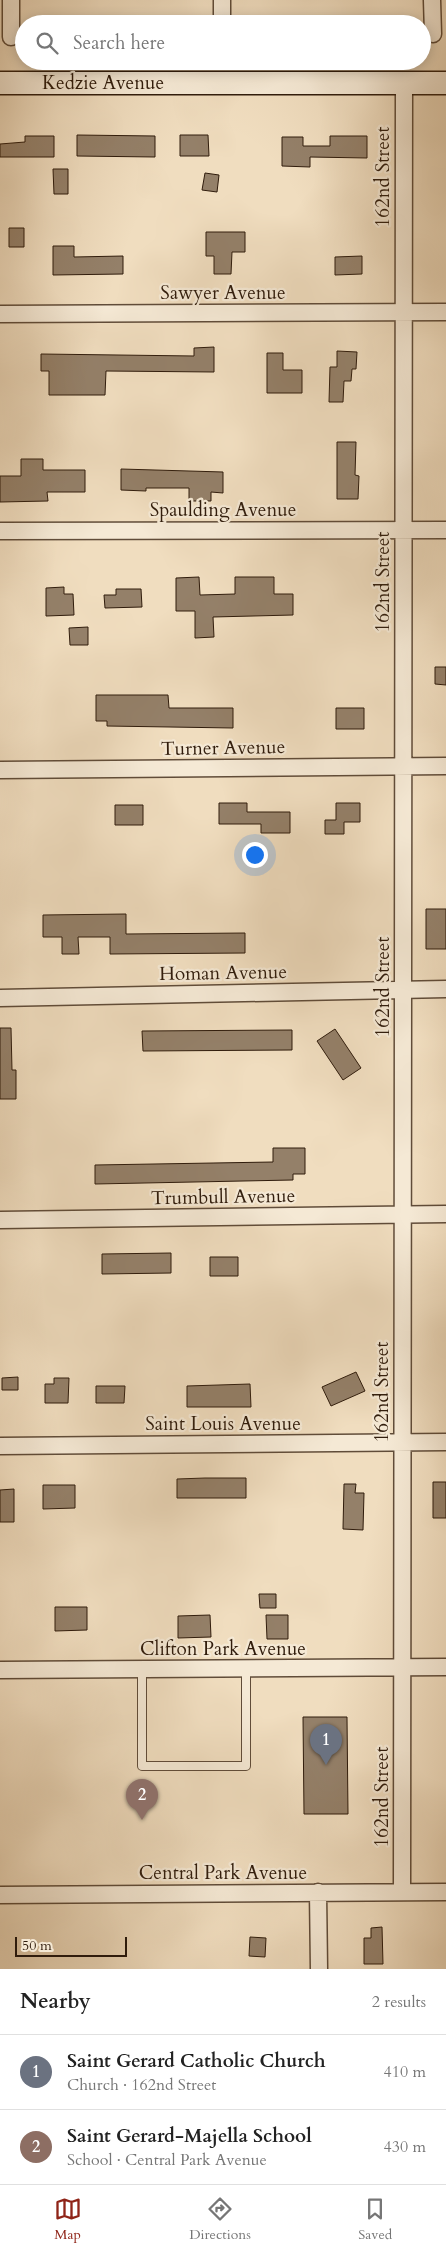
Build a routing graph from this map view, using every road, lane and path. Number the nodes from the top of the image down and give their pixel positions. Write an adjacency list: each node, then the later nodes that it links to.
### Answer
1 (12, 0): 6 (street)
2 (222, 0): 4 (street)
3 (432, 0): 5 (street)
4 (222, 15)
5 (434, 34)
6 (12, 37)
7 (446, 82): 9 (main road, Kedzie Avenue)
8 (0, 83): 9 (main road, Kedzie Avenue)
9 (404, 83): 10 (street, 162nd Street)
10 (403, 312): 11 (street, Sawyer Avenue); 12 (street, Sawyer Avenue); 14 (street, 162nd Street)
11 (446, 312)
12 (0, 314)
13 (0, 530): 14 (street, Spaulding Avenue)
14 (403, 530): 15 (street, Spaulding Avenue); 16 (street, 162nd Street)
15 (446, 530)
16 (403, 766): 17 (street, Turner Avenue); 18 (street, Turner Avenue); 20 (street, 162nd Street)
17 (446, 766)
18 (0, 770)
19 (446, 989): 20 (street, Homan Avenue)
20 (403, 990): 21 (street, Homan Avenue); 22 (street, 162nd Street)
21 (0, 998)
22 (402, 1214): 23 (street, Trumbull Avenue); 24 (street, Trumbull Avenue); 26 (street, 162nd Street)
23 (446, 1214)
24 (0, 1220)
25 (446, 1442): 26 (street, Saint Louis Avenue)
26 (402, 1443): 27 (street, Saint Louis Avenue); 28 (street, 162nd Street)
27 (0, 1446)
28 (402, 1668): 29 (street, Clifton Park Avenue); 31 (street, Clifton Park Avenue); 34 (street, 162nd Street)
29 (446, 1668)
30 (142, 1669): 31 (street, Clifton Park Avenue); 31 (lane); 32 (street, Clifton Park Avenue)
31 (246, 1669)
32 (0, 1670)
33 (318, 1892): 34 (street, Central Park Avenue); 36 (street, Central Park Avenue); 37 (street)
34 (402, 1892): 35 (street, Central Park Avenue)
35 (446, 1892)
36 (0, 1895)
37 (319, 1969)

